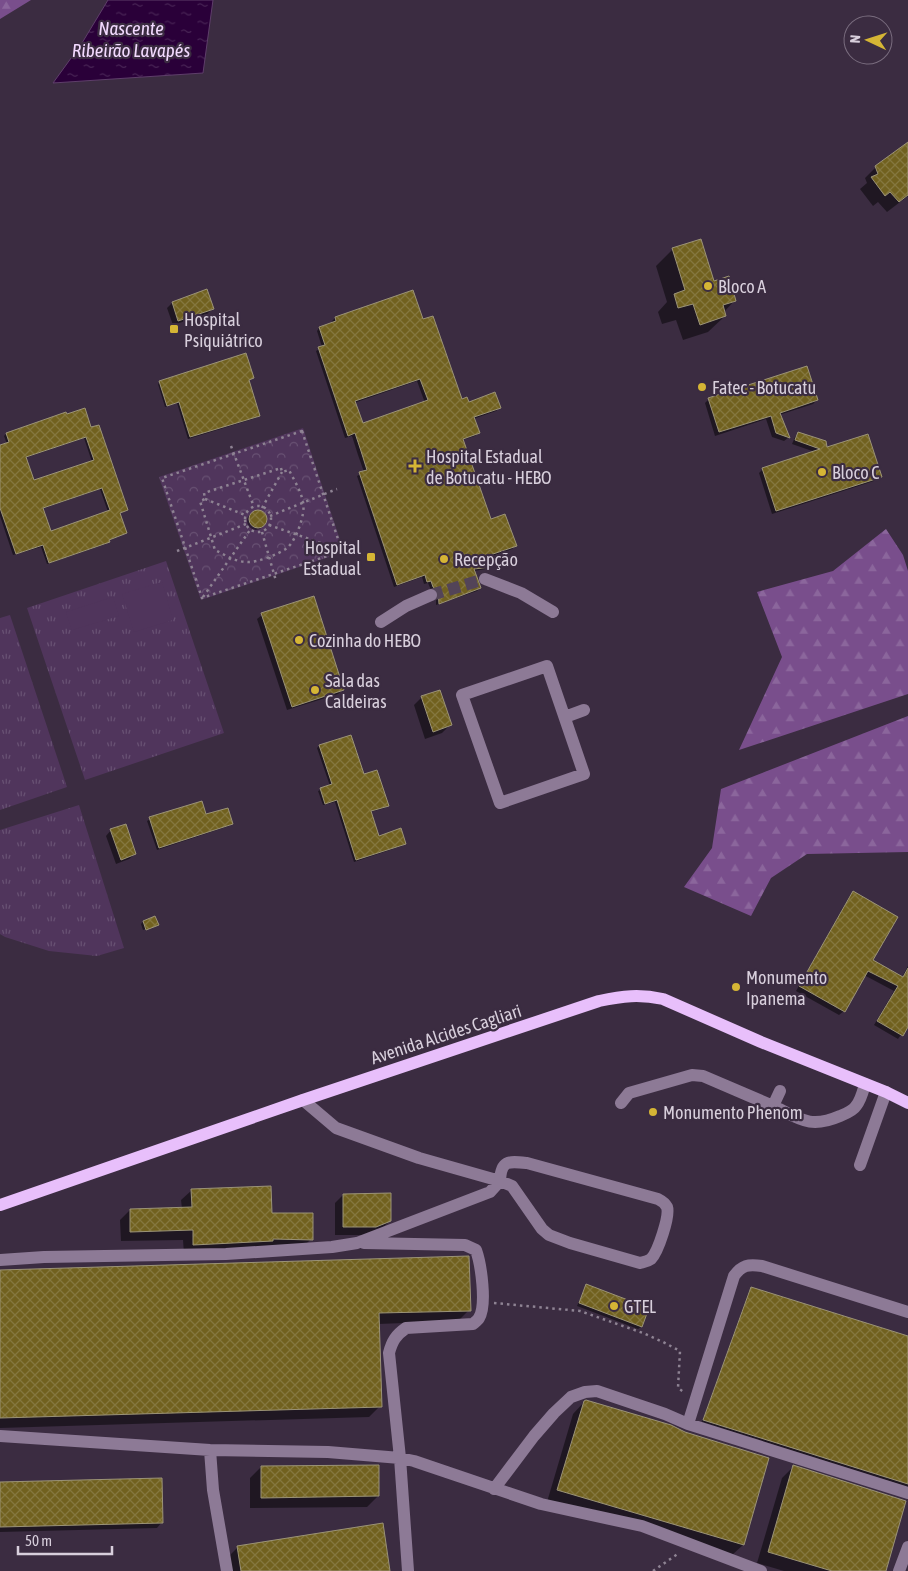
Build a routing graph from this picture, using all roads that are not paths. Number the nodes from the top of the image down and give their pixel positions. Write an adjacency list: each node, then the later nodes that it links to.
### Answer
1 (485, 579): 3 (lane)
2 (431, 595): 4 (lane)
3 (553, 612)
4 (381, 622)
5 (584, 710): 6 (lane)
6 (565, 717): 6 (lane)
7 (866, 1084): 9 (main road, Avenida Alcides Cagliari); 10 (main road, Avenida Alcides Cagliari); 13 (lane)
8 (780, 1091): 13 (lane)
9 (886, 1092): 11 (main road, Avenida Alcides Cagliari); 14 (lane)
10 (303, 1100): 15 (lane); 16 (main road, Avenida Alcides Cagliari)
11 (905, 1100)
12 (621, 1103): 13 (lane)
13 (773, 1106)
14 (860, 1166)
15 (500, 1181): 15 (lane); 17 (lane)
16 (0, 1205)
17 (357, 1243): 18 (lane); 23 (lane)
18 (0, 1260)
19 (908, 1312): 20 (lane)
20 (688, 1424): 24 (lane); 25 (lane)
21 (0, 1436): 22 (lane)
22 (210, 1450): 23 (lane); 27 (lane)
23 (400, 1458): 24 (lane); 28 (lane)
24 (494, 1489): 29 (lane)
25 (908, 1492)
26 (908, 1547): 30 (lane)
27 (227, 1571)
28 (408, 1571)
29 (761, 1571)
30 (899, 1571)

